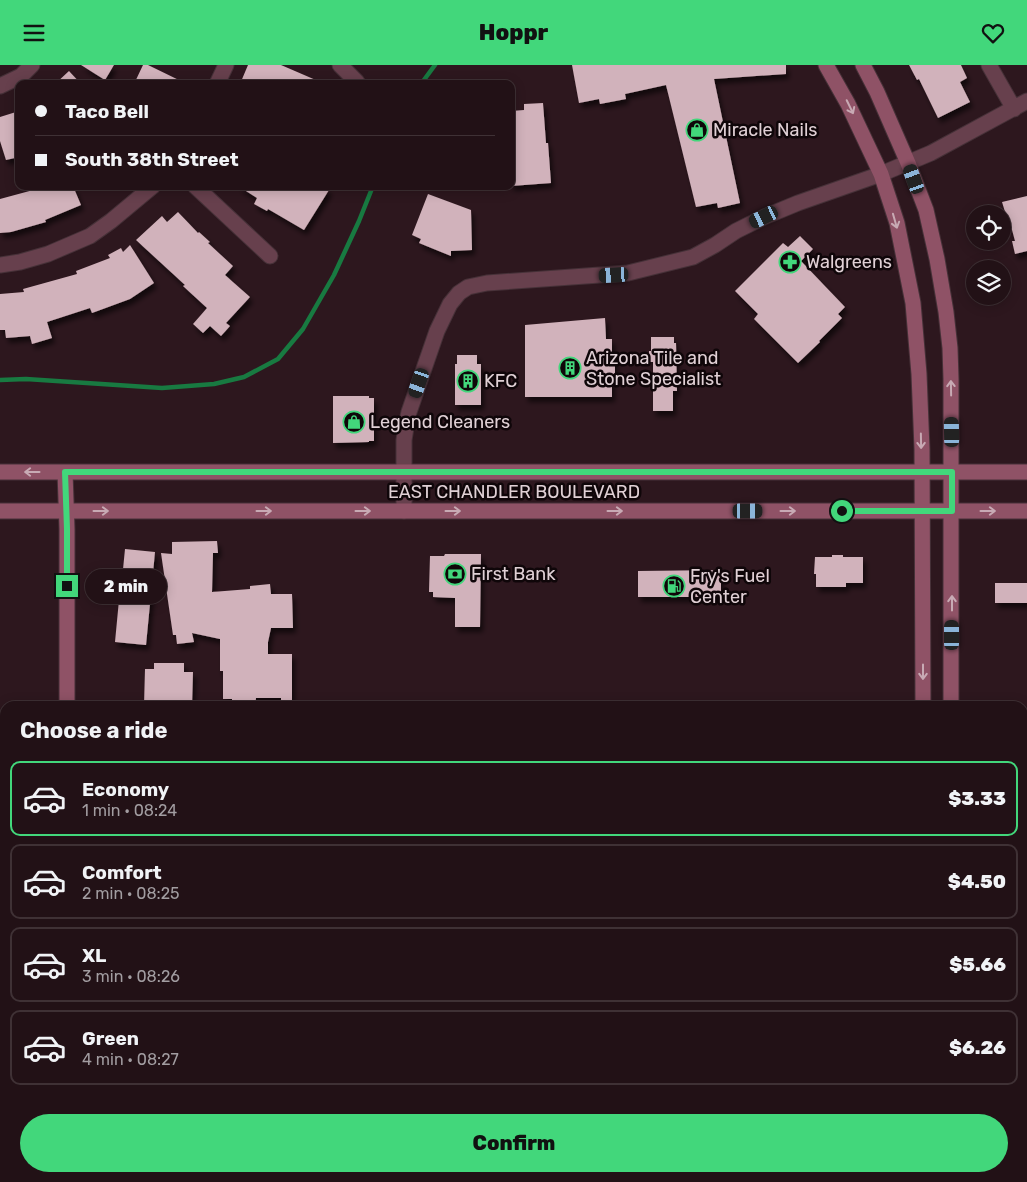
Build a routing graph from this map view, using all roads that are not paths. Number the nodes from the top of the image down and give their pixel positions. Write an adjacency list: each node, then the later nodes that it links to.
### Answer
1 (32, 65): 9 (street)
2 (226, 65): 7 (street)
3 (340, 65): 8 (street)
4 (826, 65): 12 (main road, one-way to 12)
5 (863, 65): 11 (main road)
6 (989, 65): 10 (street)
7 (218, 80)
8 (355, 80)
9 (0, 86)
10 (1021, 105): 11 (street)
11 (908, 163): 12 (street); 21 (main road, one-way to 11)
12 (887, 172): 17 (street); 20 (main road, one-way to 20)
13 (148, 190): 16 (street)
14 (199, 190): 15 (street)
15 (270, 256)
16 (0, 265)
17 (404, 471): 19 (main road, EAST CHANDLER BOULEVARD); 20 (main road, EAST CHANDLER BOULEVARD); 25 (street)
18 (0, 472): 19 (main road, EAST CHANDLER BOULEVARD, one-way to 18)
19 (65, 472): 24 (main road)
20 (922, 472): 21 (main road, EAST CHANDLER BOULEVARD); 26 (main road)
21 (952, 472): 22 (main road, EAST CHANDLER BOULEVARD); 27 (main road)
22 (1027, 472)
23 (0, 511): 24 (main road, EAST CHANDLER BOULEVARD)
24 (66, 511): 25 (main road, EAST CHANDLER BOULEVARD, one-way to 25); 29 (main road)
25 (404, 511): 26 (main road, EAST CHANDLER BOULEVARD, one-way to 26)
26 (922, 511): 27 (main road, EAST CHANDLER BOULEVARD); 30 (main road, one-way to 30)
27 (952, 511): 28 (main road, EAST CHANDLER BOULEVARD, one-way to 28); 31 (main road, one-way to 27)
28 (1027, 511)
29 (66, 701)
30 (923, 701)
31 (951, 701)

